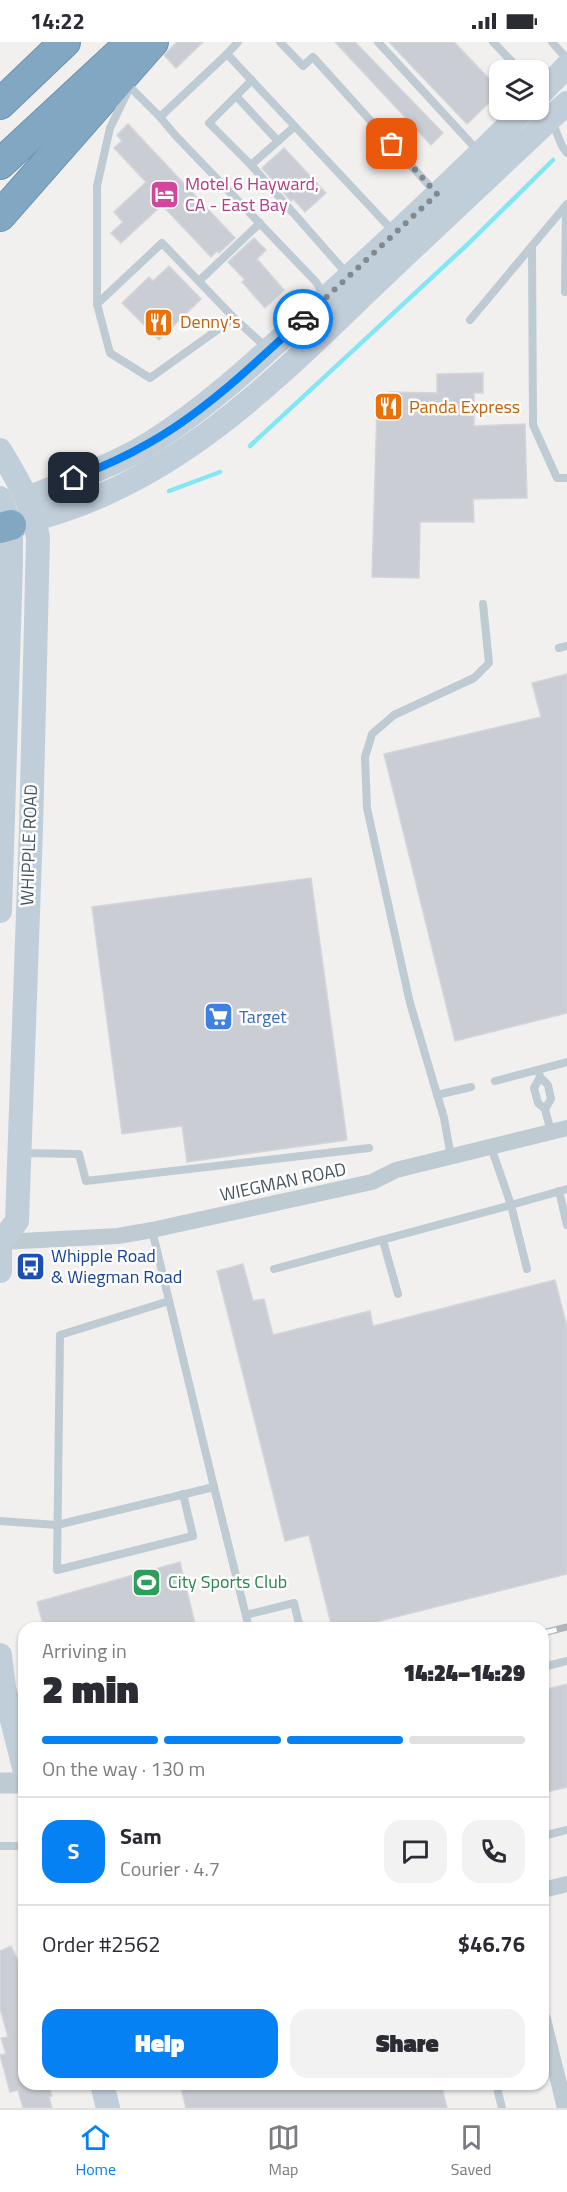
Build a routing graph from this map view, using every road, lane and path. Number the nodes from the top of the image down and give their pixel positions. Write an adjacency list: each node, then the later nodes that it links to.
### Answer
1 (65, 42): 16 (highway)
2 (132, 42): 24 (highway)
3 (153, 42): 28 (highway)
4 (238, 42): 9 (lane)
5 (280, 42): 26 (lane)
6 (378, 42): 23 (lane)
7 (493, 42): 11 (lane)
8 (552, 42): 10 (lane)
9 (227, 54): 13 (lane); 18 (lane)
10 (567, 59)
11 (510, 60)
12 (567, 66): 14 (main road)
13 (252, 80): 15 (lane); 20 (lane)
14 (549, 84)
15 (236, 96): 21 (lane); 25 (lane)
16 (0, 104)
17 (559, 110): 22 (lane); 30 (main road)
18 (160, 117): 29 (lane); 36 (lane)
19 (513, 120): 23 (main road)
20 (294, 127): 21 (lane); 30 (lane)
21 (278, 141): 25 (lane)
22 (567, 153)
23 (480, 154): 26 (main road)
24 (0, 164)
25 (251, 165): 32 (lane)
26 (437, 194): 30 (main road)
27 (566, 205): 31 (lane); 34 (lane)
28 (0, 216)
29 (261, 223): 33 (lane); 35 (lane)
30 (404, 242): 32 (main road); 39 (main road)
31 (532, 246): 38 (lane); 41 (lane)
32 (350, 276): 35 (main road)
33 (199, 281): 36 (lane); 37 (lane)
34 (567, 292)
35 (326, 298): 39 (main road)
36 (97, 304): 37 (lane)
37 (234, 318): 39 (lane)
38 (470, 320)
39 (278, 359): 42 (main road)
40 (0, 450): 42 (main road, WHIPPLE ROAD)
41 (567, 478)
42 (15, 514): 44 (main road, WHIPPLE ROAD); 47 (main road, WHIPPLE ROAD)
43 (483, 604): 54 (lane)
44 (4, 639): 45 (main road, WHIPPLE ROAD)
45 (3, 691): 46 (main road, WHIPPLE ROAD)
46 (2, 742): 47 (main road, WHIPPLE ROAD)
47 (13, 828): 48 (main road, WHIPPLE ROAD); 59 (main road, WHIPPLE ROAD)
48 (1, 861): 49 (main road, WHIPPLE ROAD)
49 (0, 911)
50 (567, 1062): 51 (lane)
51 (539, 1073): 52 (lane); 55 (lane); 55 (lane)
52 (495, 1081)
53 (471, 1087): 54 (lane)
54 (437, 1095): 60 (lane)
55 (545, 1109): 56 (lane)
56 (559, 1130): 57 (street, WIEGMAN ROAD)
57 (491, 1147): 60 (street, WIEGMAN ROAD); 62 (lane)
58 (369, 1148): 59 (lane)
59 (19, 1153): 66 (main road, WHIPPLE ROAD)
60 (451, 1157): 64 (street, WIEGMAN ROAD)
61 (563, 1190): 62 (lane); 63 (lane)
62 (511, 1205): 65 (lane); 68 (lane)
63 (567, 1225)
64 (152, 1230): 66 (street, WIEGMAN ROAD); 71 (lane)
65 (382, 1241): 67 (lane); 70 (lane)
66 (0, 1242): 69 (main road)
67 (274, 1269)
68 (527, 1269)
69 (0, 1271)
70 (398, 1294)
71 (169, 1301): 72 (lane); 75 (lane)
72 (214, 1487): 73 (lane); 76 (lane)
73 (183, 1494): 75 (lane); 75 (lane)
74 (0, 1521): 75 (lane)
75 (57, 1524)
76 (246, 1615): 77 (lane); 78 (lane)
77 (248, 1622)
78 (299, 1622)
79 (0, 1655): 82 (main road)
80 (567, 1661): 81 (lane)
81 (549, 1666)
82 (18, 1744)
83 (0, 1783): 84 (street)
84 (18, 1783)
85 (567, 1830): 86 (lane)
86 (549, 1834)
87 (0, 1846): 88 (lane)
88 (18, 1846)
89 (567, 1884): 90 (street)
90 (549, 1888)
91 (549, 2043): 96 (street)
92 (104, 2090): 94 (main road)
93 (498, 2090): 95 (lane)
94 (108, 2108)
95 (502, 2108)
96 (565, 2108)

